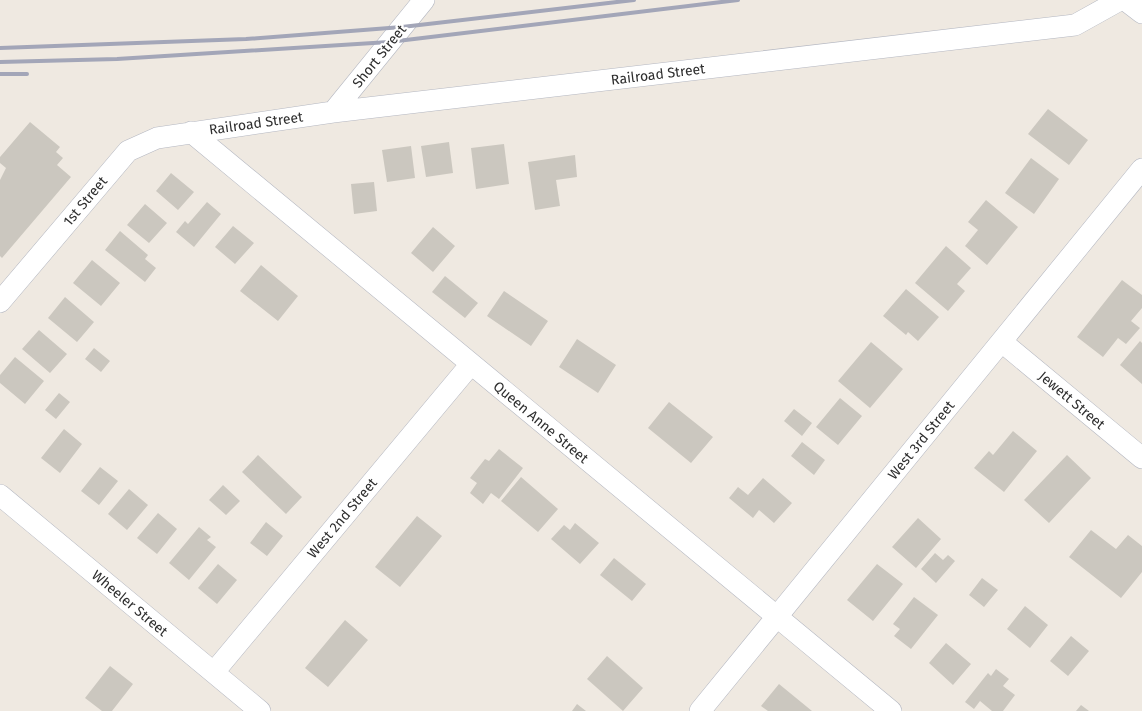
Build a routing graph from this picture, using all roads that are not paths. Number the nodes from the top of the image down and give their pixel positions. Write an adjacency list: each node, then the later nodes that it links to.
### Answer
1 (424, 0): 5 (street, Short Street)
2 (1120, 0): 5 (street, Railroad Street)
3 (1125, 0): 4 (street)
4 (1142, 13)
5 (333, 112): 6 (street, Railroad Street)
6 (190, 132): 8 (street, 1st Street); 10 (street, Queen Anne Street)
7 (1142, 169): 9 (street, West 3rd Street)
8 (0, 302)
9 (1002, 342): 11 (street, Jewett Street); 13 (street, West 3rd Street)
10 (471, 364): 13 (street, Queen Anne Street); 14 (street, West 2nd Street)
11 (1142, 458)
12 (0, 495): 14 (street, Wheeler Street)
13 (777, 617): 16 (street, West 3rd Street); 17 (street, Queen Anne Street)
14 (214, 672): 15 (street, Wheeler Street)
15 (260, 711)
16 (700, 711)
17 (891, 711)

